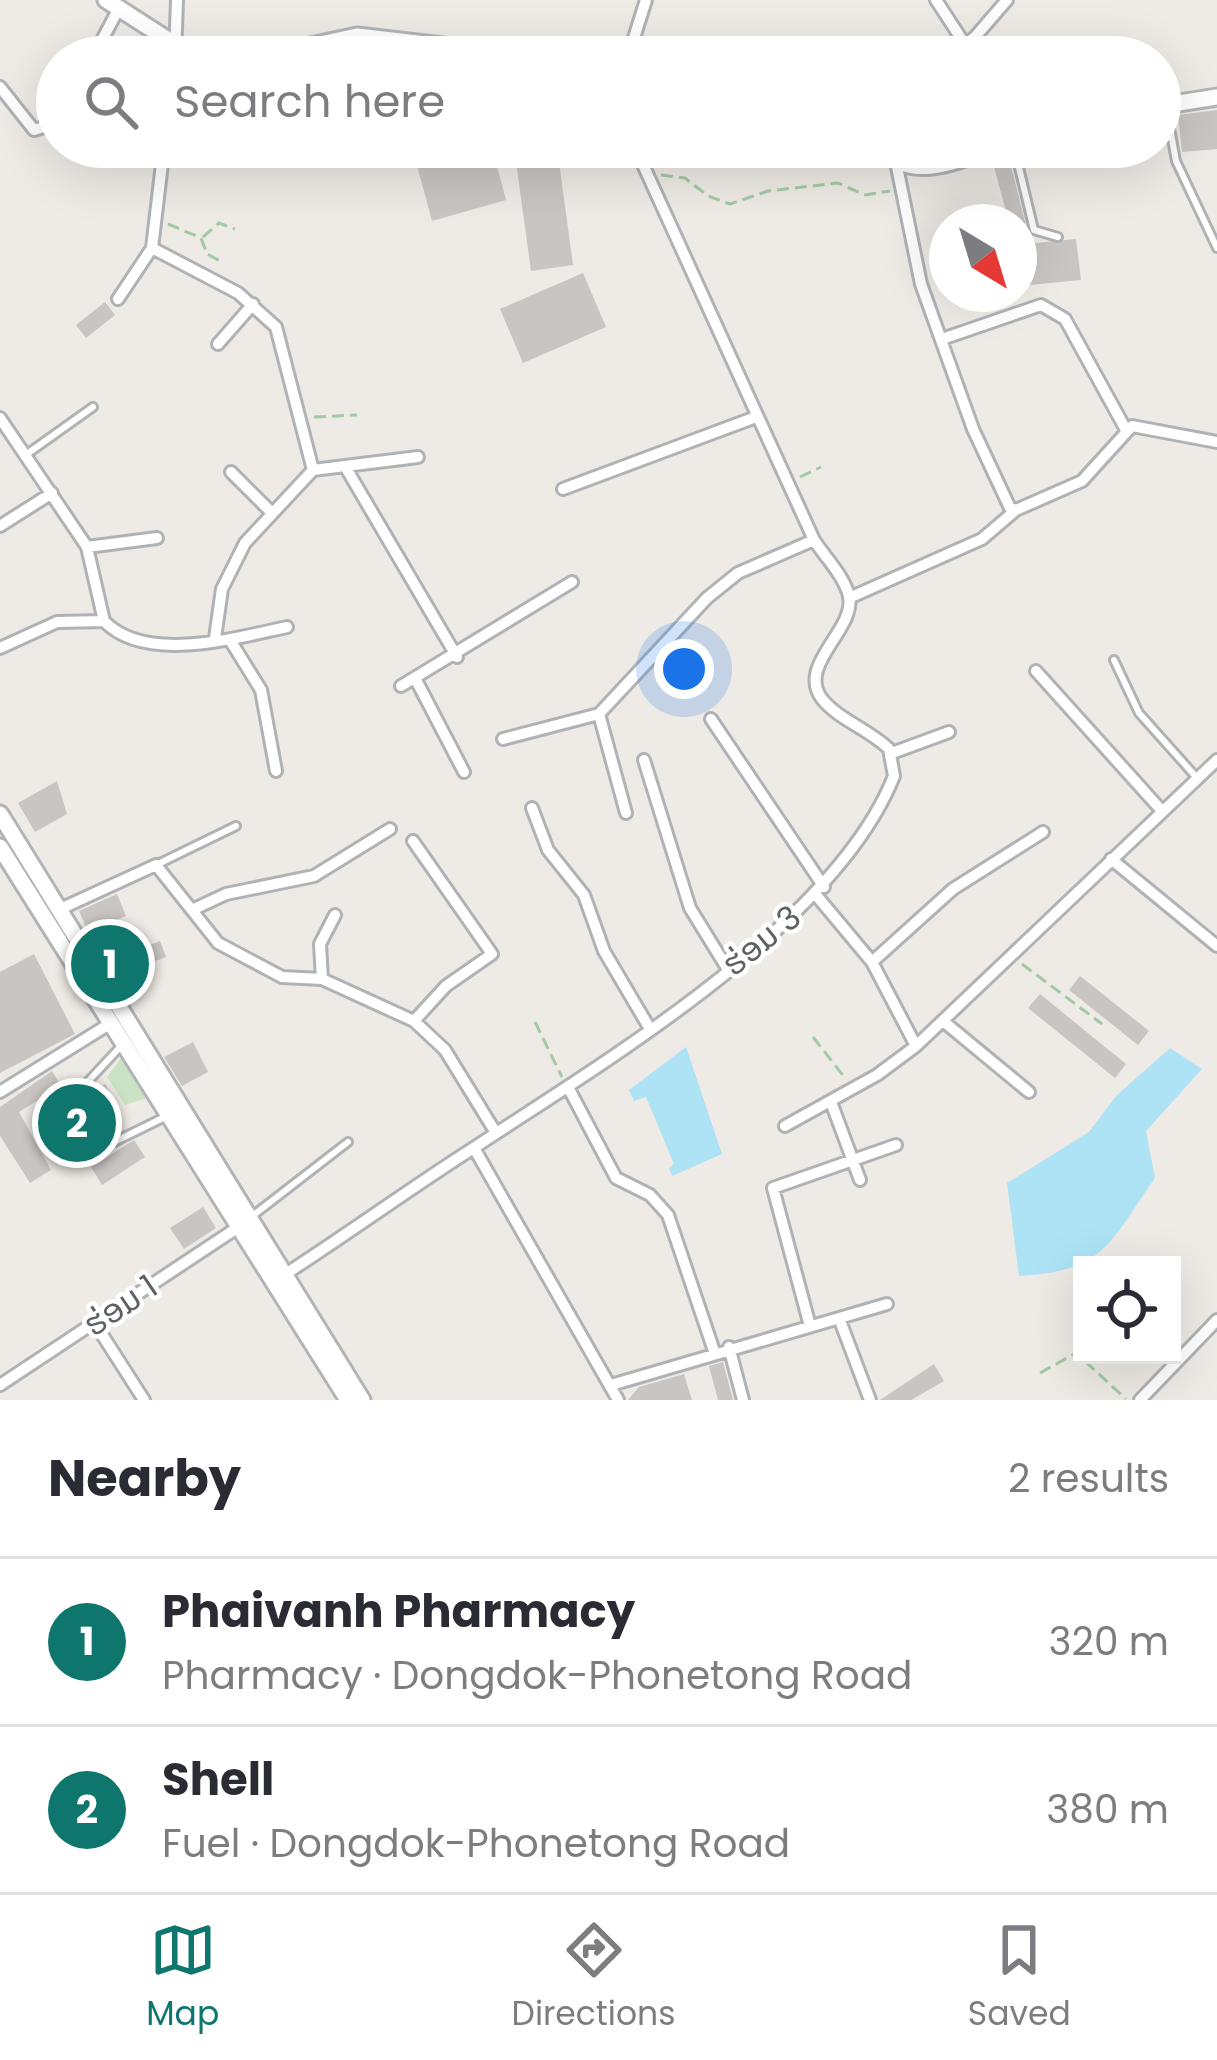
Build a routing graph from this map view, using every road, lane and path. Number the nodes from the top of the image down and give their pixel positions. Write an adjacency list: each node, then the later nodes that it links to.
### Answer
1 (177, 0): 8 (street)
2 (646, 0): 9 (street)
3 (936, 0): 10 (street)
4 (1007, 0): 11 (street)
5 (113, 4): 6 (street); 7 (main road)
6 (101, 36)
7 (156, 36)
8 (176, 36)
9 (635, 36)
10 (959, 36)
11 (975, 36)
12 (0, 87): 15 (street)
13 (1217, 97): 14 (main road)
14 (1181, 103)
15 (36, 129)
16 (162, 168): 23 (street)
17 (645, 168): 21 (street)
18 (897, 168): 22 (street)
19 (1019, 168): 25 (lane)
20 (1179, 168): 28 (lane)
21 (647, 173): 22 (path); 37 (street)
22 (900, 189): 32 (street)
23 (156, 218): 26 (path); 27 (street)
24 (235, 229): 26 (path)
25 (1058, 237)
26 (201, 238): 29 (path)
27 (152, 248): 30 (street); 31 (street)
28 (1217, 248)
29 (222, 262)
30 (118, 299)
31 (253, 304): 33 (street); 36 (street)
32 (942, 339): 39 (street); 50 (street)
33 (218, 344)
34 (92, 407): 41 (lane)
35 (357, 415): 36 (path)
36 (300, 417): 45 (street)
37 (756, 417): 47 (street); 48 (street)
38 (0, 418): 41 (street)
39 (1125, 428): 40 (street); 50 (street)
40 (1217, 442)
41 (26, 454): 49 (street)
42 (418, 457): 44 (street)
43 (821, 467): 47 (path)
44 (346, 468): 45 (street); 63 (street)
45 (313, 470): 51 (street)
46 (231, 472): 51 (street)
47 (788, 483): 54 (street)
48 (563, 490)
49 (52, 493): 52 (street); 55 (street)
50 (1016, 511): 57 (street)
51 (272, 513): 60 (street)
52 (0, 526)
53 (157, 538): 55 (street)
54 (814, 540): 57 (street); 68 (street)
55 (87, 547): 58 (street)
56 (572, 582): 63 (street)
57 (850, 598): 72 (street)
58 (104, 621): 60 (street); 62 (street)
59 (287, 627): 61 (street)
60 (215, 638): 61 (street)
61 (230, 640): 75 (street)
62 (0, 648)
63 (457, 656): 66 (street)
64 (1114, 660): 77 (lane)
65 (1036, 671): 79 (street)
66 (416, 680): 67 (street); 76 (street)
67 (401, 686)
68 (598, 714): 71 (street); 80 (street)
69 (711, 719): 89 (street)
70 (949, 732): 72 (street)
71 (503, 739)
72 (892, 753): 89 (street)
73 (644, 760): 96 (street)
74 (1217, 760): 77 (street)
75 (276, 772)
76 (464, 772)
77 (1197, 778): 79 (street)
78 (532, 808): 103 (street)
79 (1162, 811): 87 (street)
80 (626, 813)
81 (0, 814): 90 (main road)
82 (236, 826): 88 (lane)
83 (390, 829): 91 (street)
84 (1043, 832): 95 (street)
85 (413, 841): 98 (street)
86 (3, 858): 101 (main road)
87 (1111, 860): 93 (street); 94 (street)
88 (156, 865): 90 (street); 91 (street)
89 (820, 891): 95 (street, ຮ່ອມ 3); 96 (street, ຮ່ອມ 3)
90 (58, 910): 105 (main road)
91 (194, 910): 97 (street)
92 (335, 915): 97 (street)
93 (1217, 946)
94 (1011, 956): 99 (street); 102 (path)
95 (872, 962): 106 (street, ຮ່ອມ 3)
96 (728, 968): 103 (street, ຮ່ອມ 3)
97 (322, 979): 98 (street)
98 (414, 1021): 114 (street)
99 (943, 1021): 106 (street); 110 (street)
100 (535, 1022): 107 (path)
101 (112, 1023): 105 (main road); 109 (street)
102 (1102, 1024)
103 (650, 1029): 107 (street, ຮ່ອມ 3)
104 (813, 1036): 108 (path)
105 (129, 1040): 112 (main road); 112 (lane)
106 (916, 1046): 108 (street)
107 (569, 1089): 114 (street, ຮ່ອມ 3); 128 (street)
108 (854, 1089): 111 (street)
109 (0, 1092)
110 (1029, 1093)
111 (831, 1102): 113 (street); 118 (street)
112 (174, 1113): 120 (main road)
113 (785, 1126)
114 (496, 1133): 117 (street, ຮ່ອມ 3)
115 (348, 1142): 120 (lane)
116 (896, 1145): 118 (street)
117 (473, 1148): 121 (street, ຮ່ອມ 3); 131 (street)
118 (851, 1160): 119 (street); 126 (street)
119 (860, 1180)
120 (245, 1222): 121 (main road); 125 (street, ຮ່ອມ 1)
121 (279, 1278): 133 (main road); 134 (main road)
122 (887, 1304): 123 (street)
123 (839, 1318): 126 (street); 137 (street)
124 (1217, 1320): 139 (street)
125 (94, 1322): 130 (street, ຮ່ອມ 1); 132 (street)
126 (810, 1326): 127 (street)
127 (730, 1347): 128 (street); 136 (street)
128 (714, 1351): 131 (street)
129 (1040, 1373): 138 (path)
130 (0, 1384)
131 (610, 1385): 135 (street)
132 (144, 1400)
133 (347, 1400)
134 (362, 1400)
135 (618, 1400)
136 (743, 1400)
137 (870, 1400)
138 (1128, 1400)
139 (1140, 1400)

